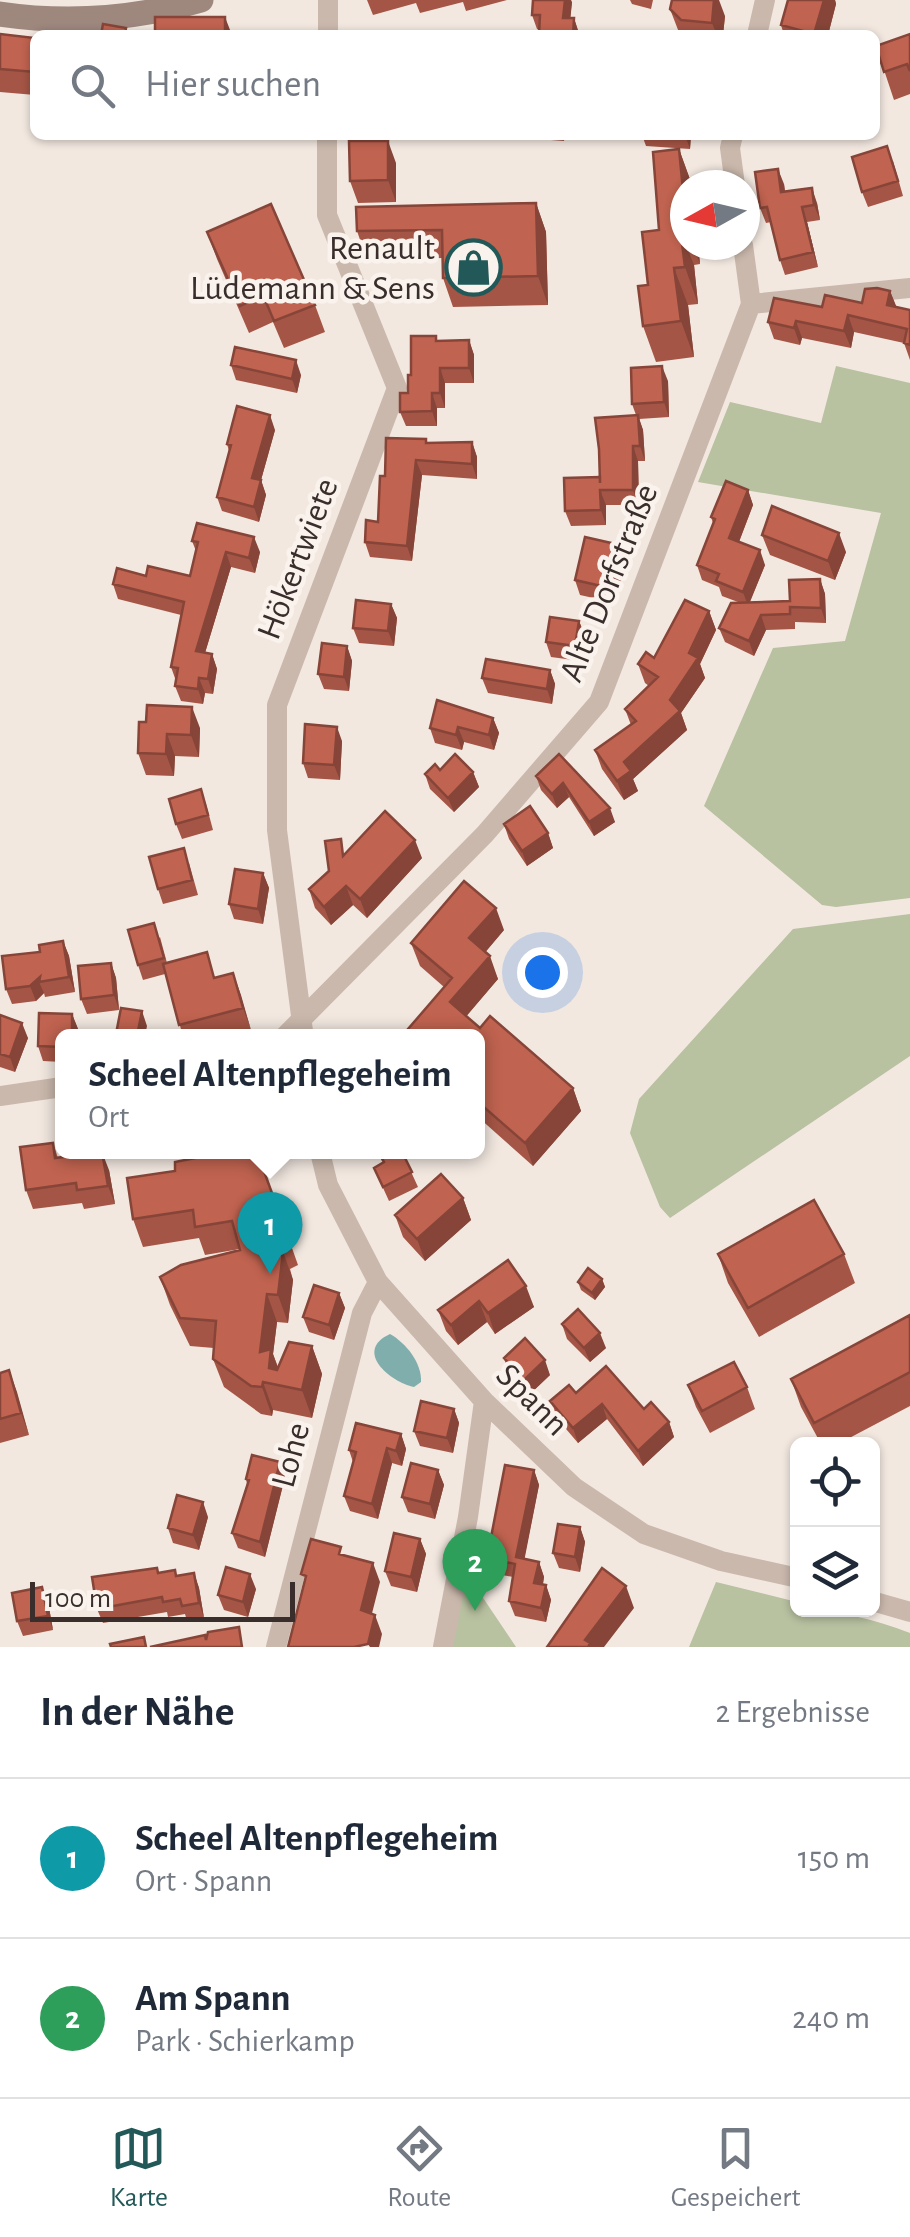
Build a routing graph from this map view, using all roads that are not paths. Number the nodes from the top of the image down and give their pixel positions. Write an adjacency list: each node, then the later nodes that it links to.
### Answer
1 (201, 0): 4 (main road)
2 (328, 0): 5 (street)
3 (765, 0): 6 (street)
4 (0, 14)
5 (328, 30)
6 (758, 30)
7 (327, 140): 13 (street, Hökertwiete)
8 (732, 140): 9 (street)
9 (732, 170)
10 (744, 260): 12 (street, Alte Dorfstraße)
11 (910, 288): 12 (street)
12 (750, 304): 13 (street, Alte Dorfstraße)
13 (303, 1029)
14 (55, 1088): 15 (street)
15 (0, 1096)
16 (322, 1159): 17 (street, Spann)
17 (378, 1282): 18 (street, Spann); 22 (street, Lohe)
18 (484, 1401): 19 (street, Spann); 23 (street)
19 (790, 1576)
20 (880, 1603): 21 (street)
21 (910, 1612)
22 (276, 1647)
23 (443, 1647)

